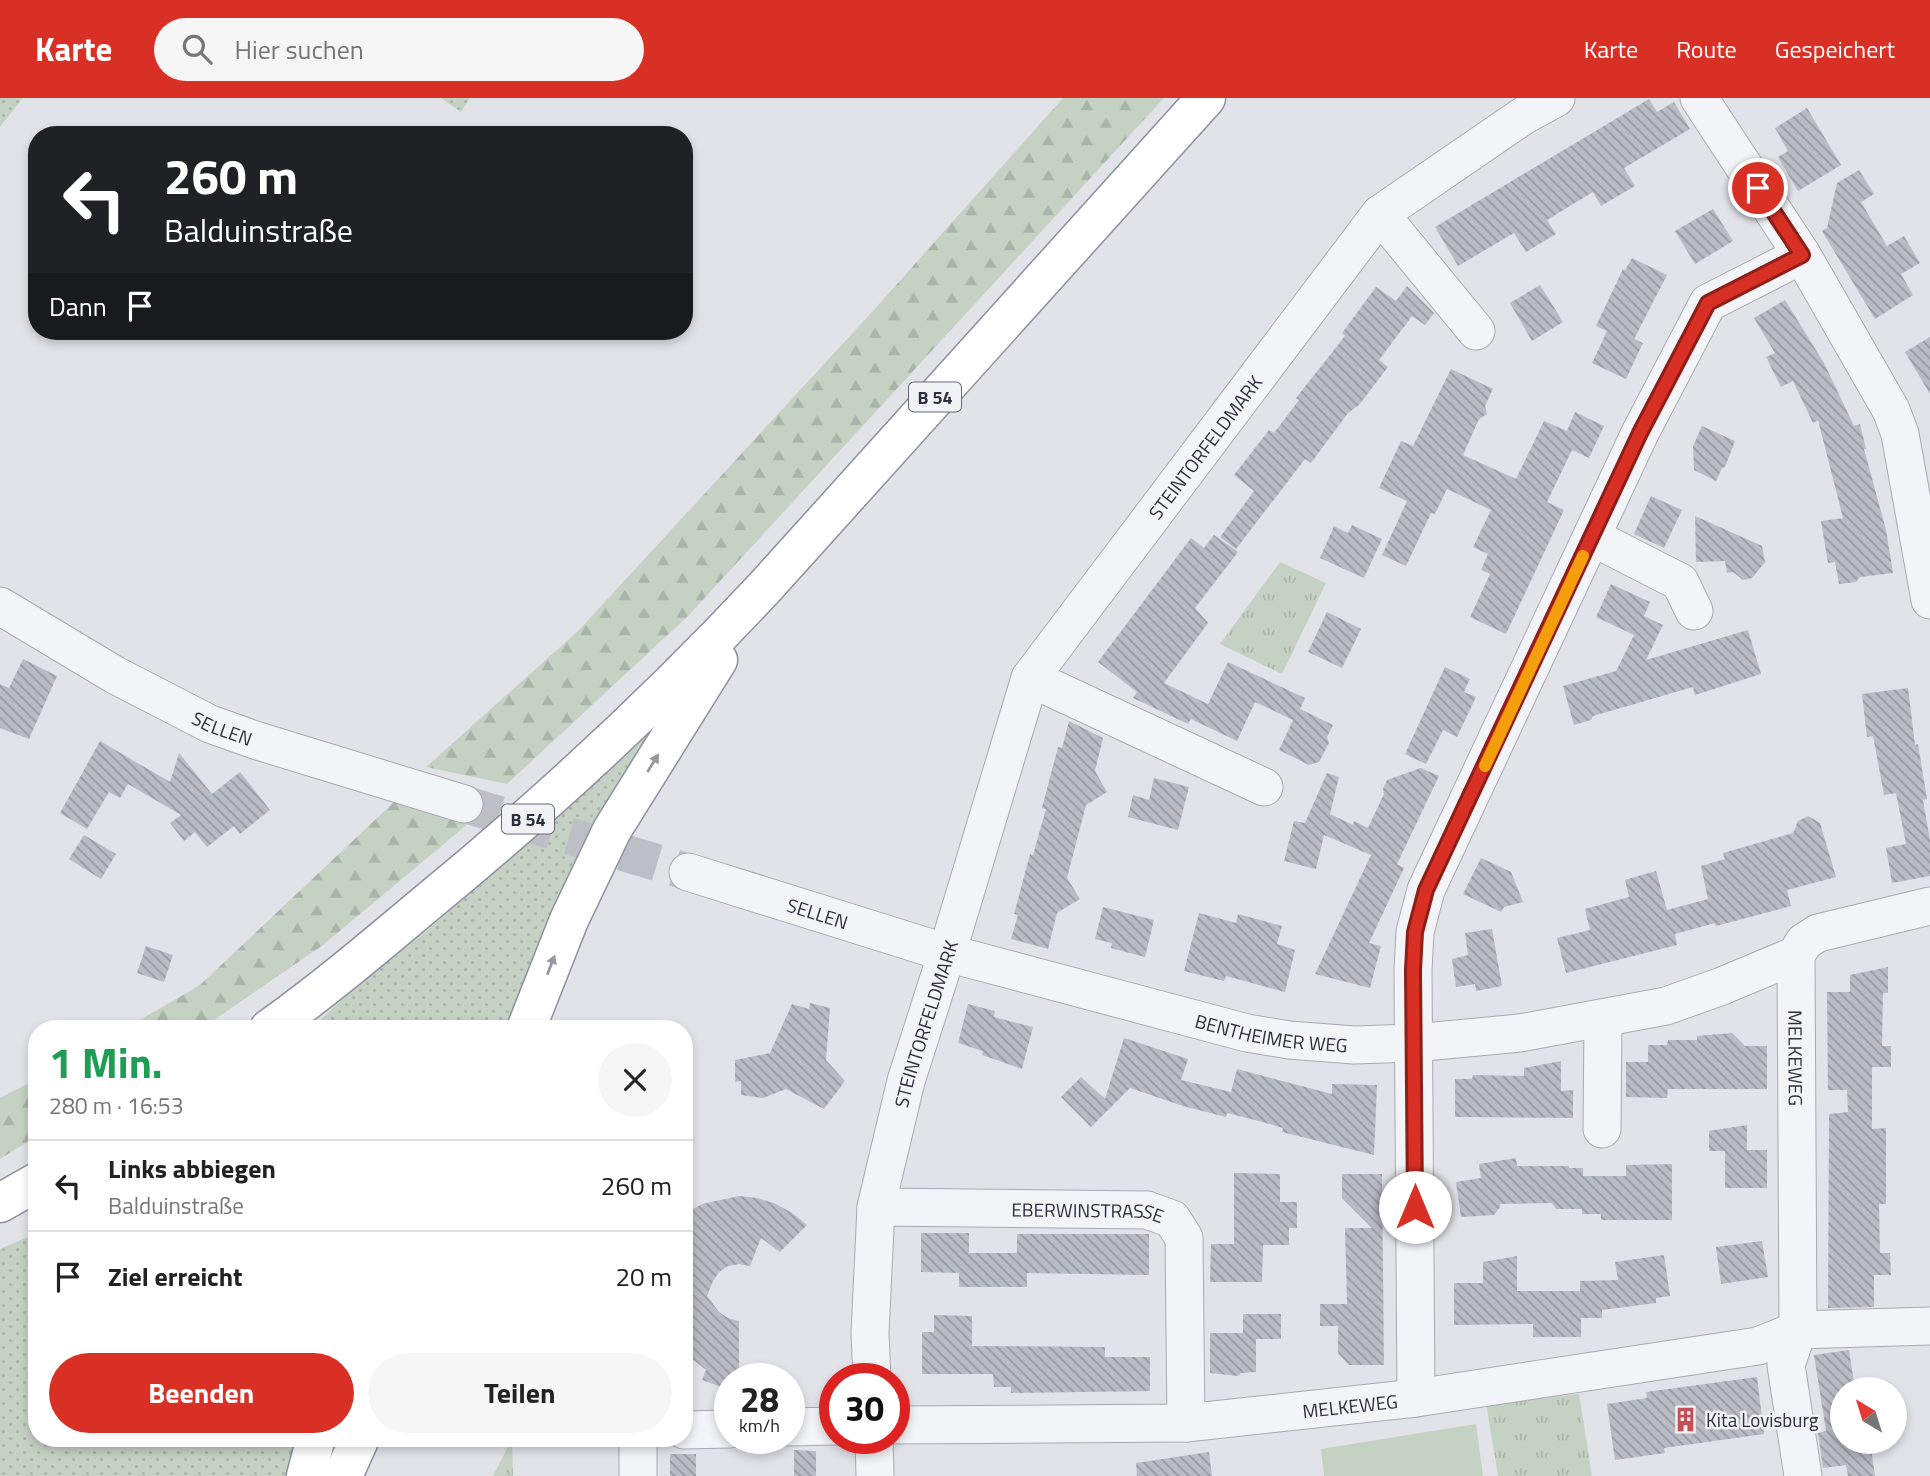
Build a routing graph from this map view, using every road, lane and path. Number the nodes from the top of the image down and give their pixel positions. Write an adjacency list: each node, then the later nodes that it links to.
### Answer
1 (1206, 98): 8 (highway, B 54)
2 (1556, 98): 4 (street, STEINTORFELDMARK)
3 (1699, 98): 5 (street)
4 (1380, 214): 6 (street); 12 (street, STEINTORFELDMARK)
5 (1802, 255): 7 (street); 9 (street)
6 (1476, 331)
7 (1592, 537): 11 (street); 22 (street)
8 (766, 586): 20 (highway, B 54); 21 (highway, one-way to 8)
9 (1930, 600)
10 (0, 606): 14 (street, SELLEN)
11 (1694, 611)
12 (1030, 678): 13 (street); 17 (street, STEINTORFELDMARK)
13 (1264, 787)
14 (464, 804)
15 (688, 872): 17 (street, SELLEN)
16 (1930, 906): 18 (street, BENTHEIMER WEG)
17 (947, 953): 22 (street, BENTHEIMER WEG); 26 (street, STEINTORFELDMARK)
18 (1796, 955): 19 (street, BENTHEIMER WEG); 30 (street, MELKEWEG)
19 (1603, 1019): 22 (street, BENTHEIMER WEG); 23 (street)
20 (281, 1020)
21 (530, 1020)
22 (1414, 1043): 32 (street)
23 (1602, 1129)
24 (28, 1187): 25 (highway)
25 (0, 1203)
26 (876, 1207): 31 (street, STEINTORFELDMARK); 33 (street, EBERWINSTRASSE)
27 (28, 1214): 28 (highway)
28 (0, 1216)
29 (1930, 1326): 30 (street, MELKEWEG)
30 (1798, 1330): 32 (street, MELKEWEG); 45 (street, MELKEWEG)
31 (871, 1363)
32 (1416, 1398): 33 (street, MELKEWEG)
33 (1186, 1423): 34 (street, MELKEWEG)
34 (910, 1425)
35 (714, 1429): 36 (street)
36 (693, 1430)
37 (314, 1447): 41 (highway)
38 (356, 1447): 42 (highway)
39 (638, 1447): 43 (street)
40 (874, 1454): 44 (street)
41 (306, 1476)
42 (343, 1476)
43 (638, 1476)
44 (875, 1476)
45 (1802, 1476)

